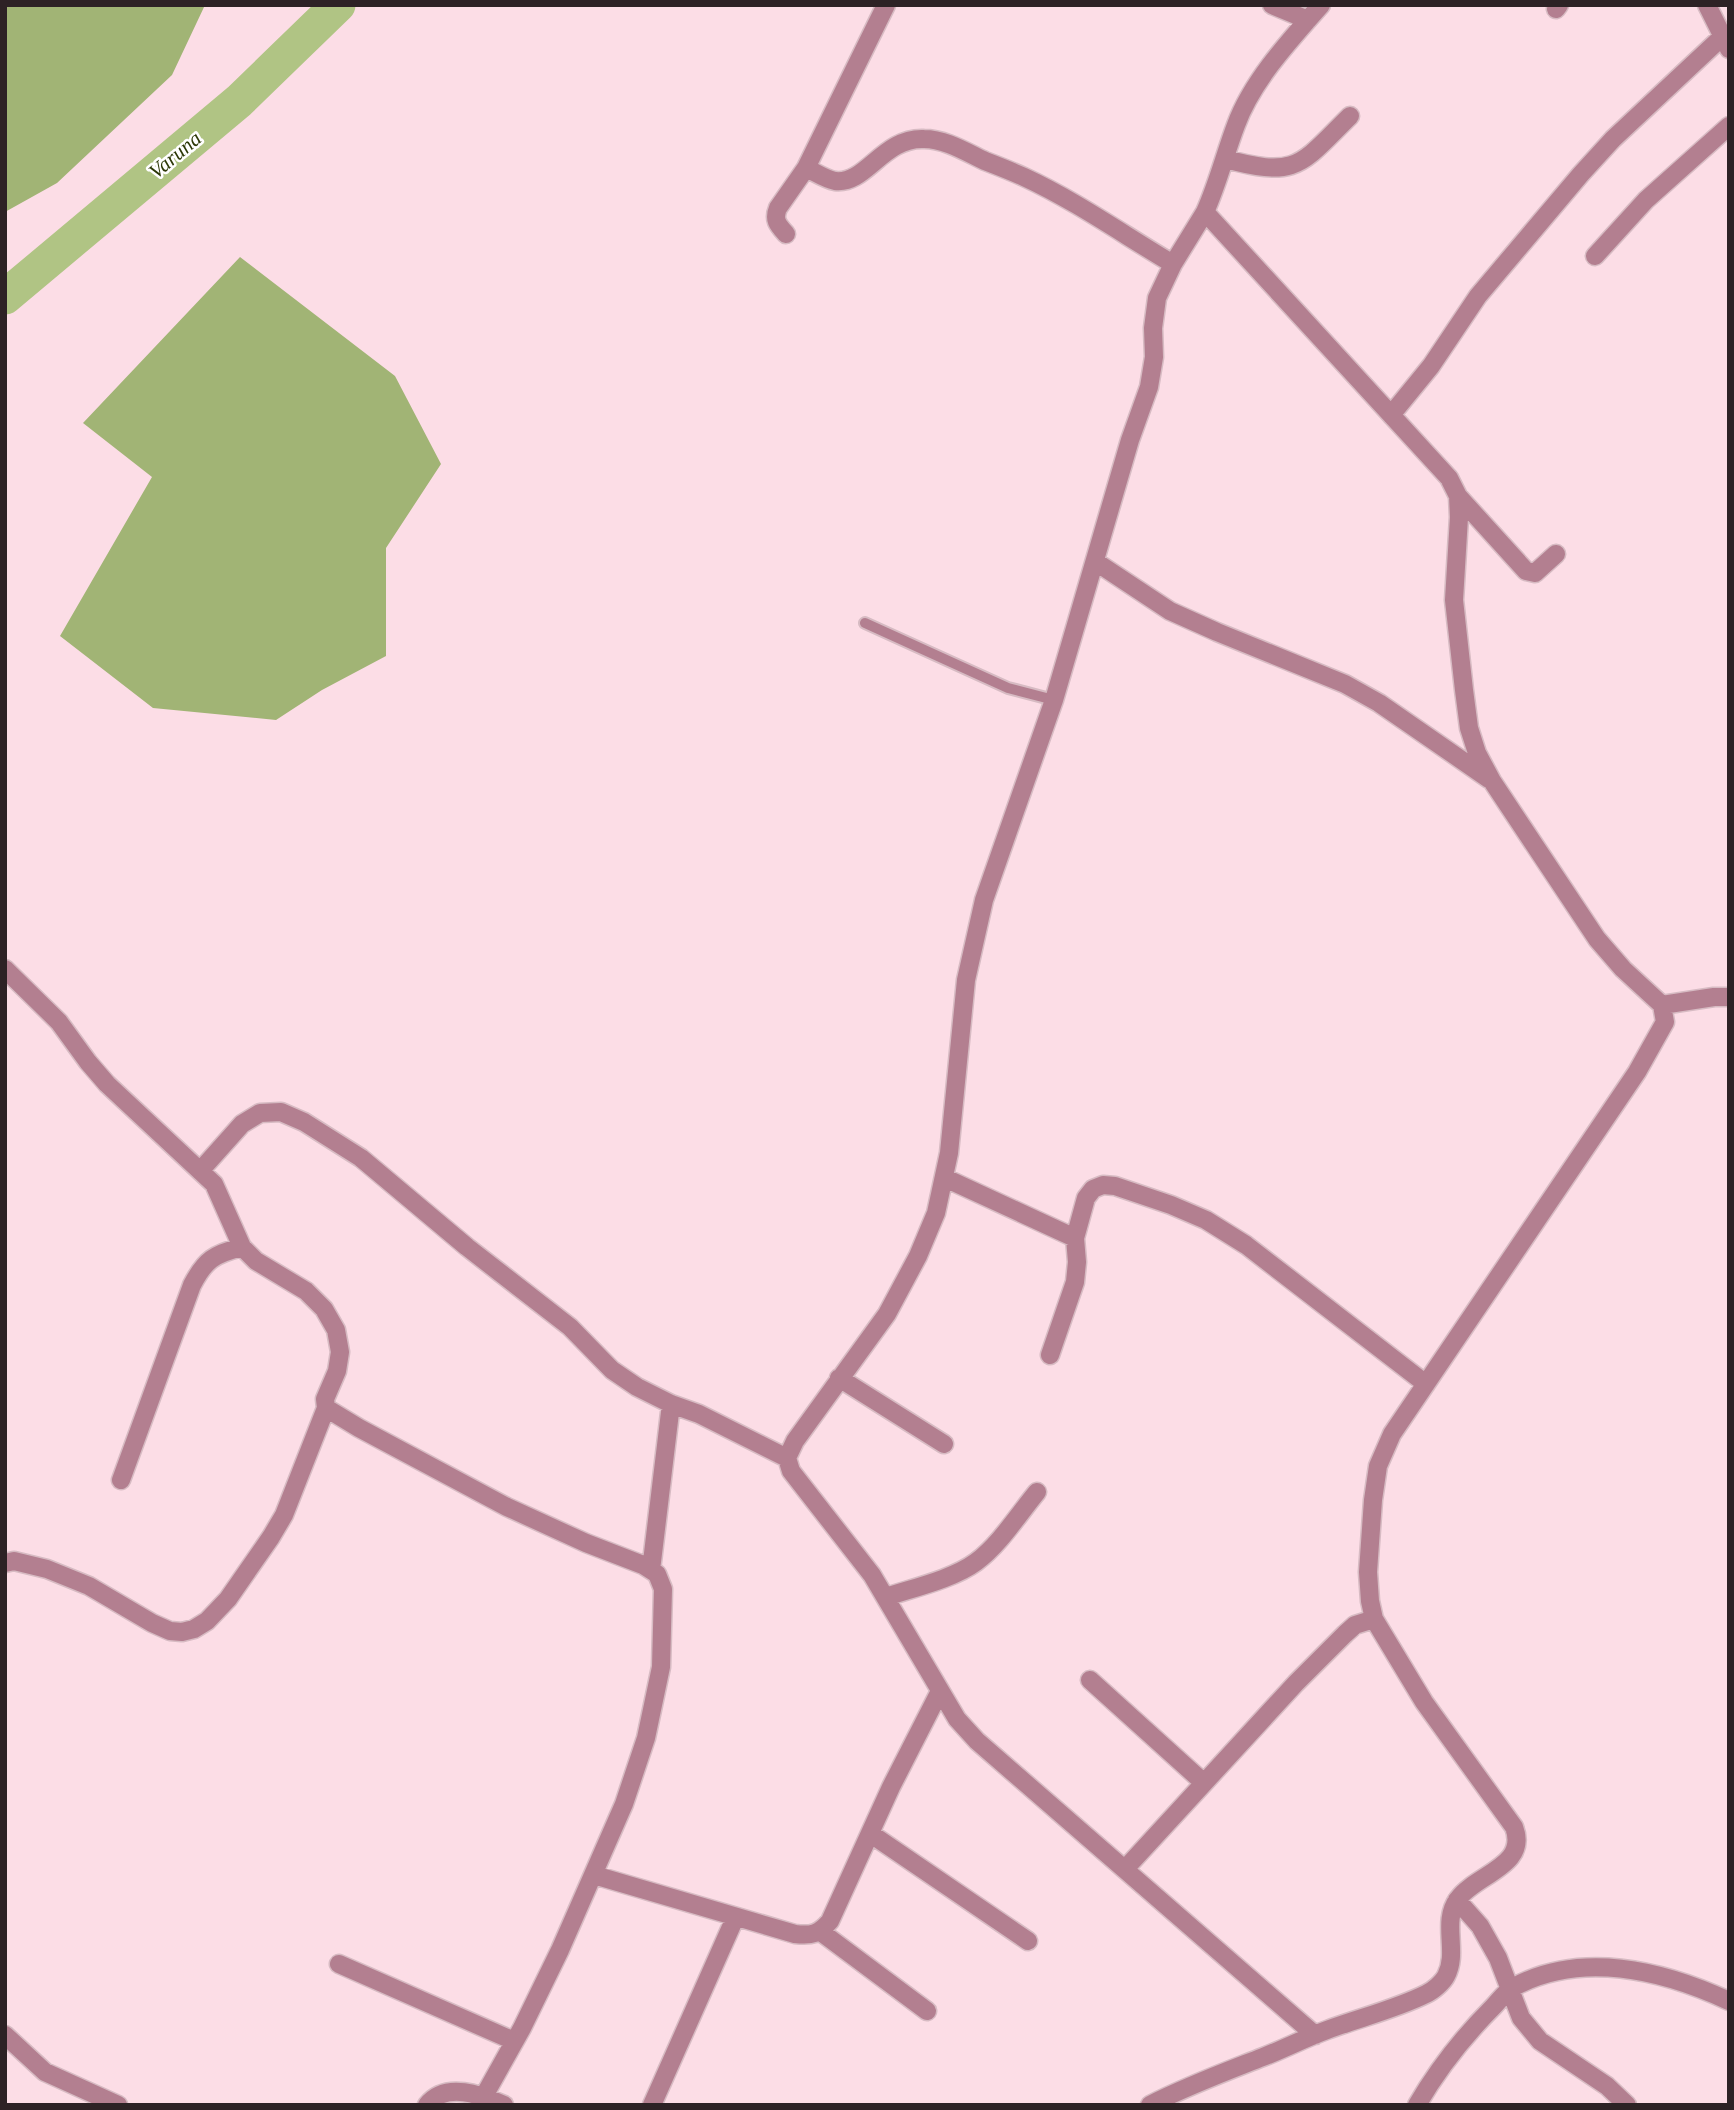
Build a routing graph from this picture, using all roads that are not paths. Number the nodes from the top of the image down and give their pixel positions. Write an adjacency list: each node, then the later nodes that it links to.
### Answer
1 (886, 5): 10 (street)
2 (1272, 5): 5 (street)
3 (1321, 5): 5 (street)
4 (1707, 5): 6 (street)
5 (1308, 20): 9 (street)
6 (1726, 43): 15 (street)
7 (1350, 116): 9 (street)
8 (1729, 126): 13 (street)
9 (1226, 159): 11 (street)
10 (806, 168): 12 (street); 14 (street)
11 (1205, 212): 14 (street); 15 (street)
12 (786, 234)
13 (1595, 256)
14 (1173, 264): 18 (street)
15 (1391, 415): 16 (street)
16 (1458, 496): 17 (street); 21 (street)
17 (1556, 554)
18 (1096, 562): 20 (street); 21 (street)
19 (865, 623): 20 (lane)
20 (1055, 699): 26 (street)
21 (1492, 781): 24 (street)
22 (5, 969): 25 (street)
23 (1729, 997): 24 (street)
24 (1662, 1005): 31 (street)
25 (200, 1171): 28 (street); 32 (street)
26 (945, 1178): 27 (street); 30 (street)
27 (1075, 1238): 29 (street); 31 (street)
28 (242, 1247): 33 (street); 36 (street)
29 (1050, 1355)
30 (839, 1378): 34 (street); 35 (street)
31 (1426, 1384): 41 (street)
32 (671, 1404): 35 (street); 39 (street)
33 (326, 1408): 38 (street); 39 (street)
34 (944, 1444)
35 (787, 1458): 40 (street)
36 (121, 1480)
37 (1037, 1492): 40 (street)
38 (5, 1563)
39 (651, 1570): 47 (street)
40 (886, 1597): 43 (street)
41 (1374, 1619): 44 (street); 48 (street)
42 (1090, 1680): 44 (street)
43 (940, 1691): 45 (street); 46 (street)
44 (1204, 1783): 46 (street)
45 (870, 1834): 50 (street); 51 (street)
46 (1125, 1869): 57 (street)
47 (594, 1875): 49 (street); 58 (street)
48 (1457, 1900): 53 (street); 57 (street)
49 (735, 1918): 50 (street); 63 (street)
50 (821, 1932): 55 (street)
51 (1028, 1941)
52 (339, 1965): 58 (street)
53 (1510, 1989): 54 (street); 65 (street); 66 (street)
54 (1729, 2001)
55 (928, 2011)
56 (5, 2035): 60 (street)
57 (1315, 2035): 64 (street)
58 (514, 2041): 59 (street)
59 (484, 2096): 61 (street); 62 (street)
60 (118, 2105)
61 (427, 2105)
62 (503, 2105)
63 (652, 2105)
64 (1150, 2105)
65 (1417, 2105)
66 (1627, 2105)

